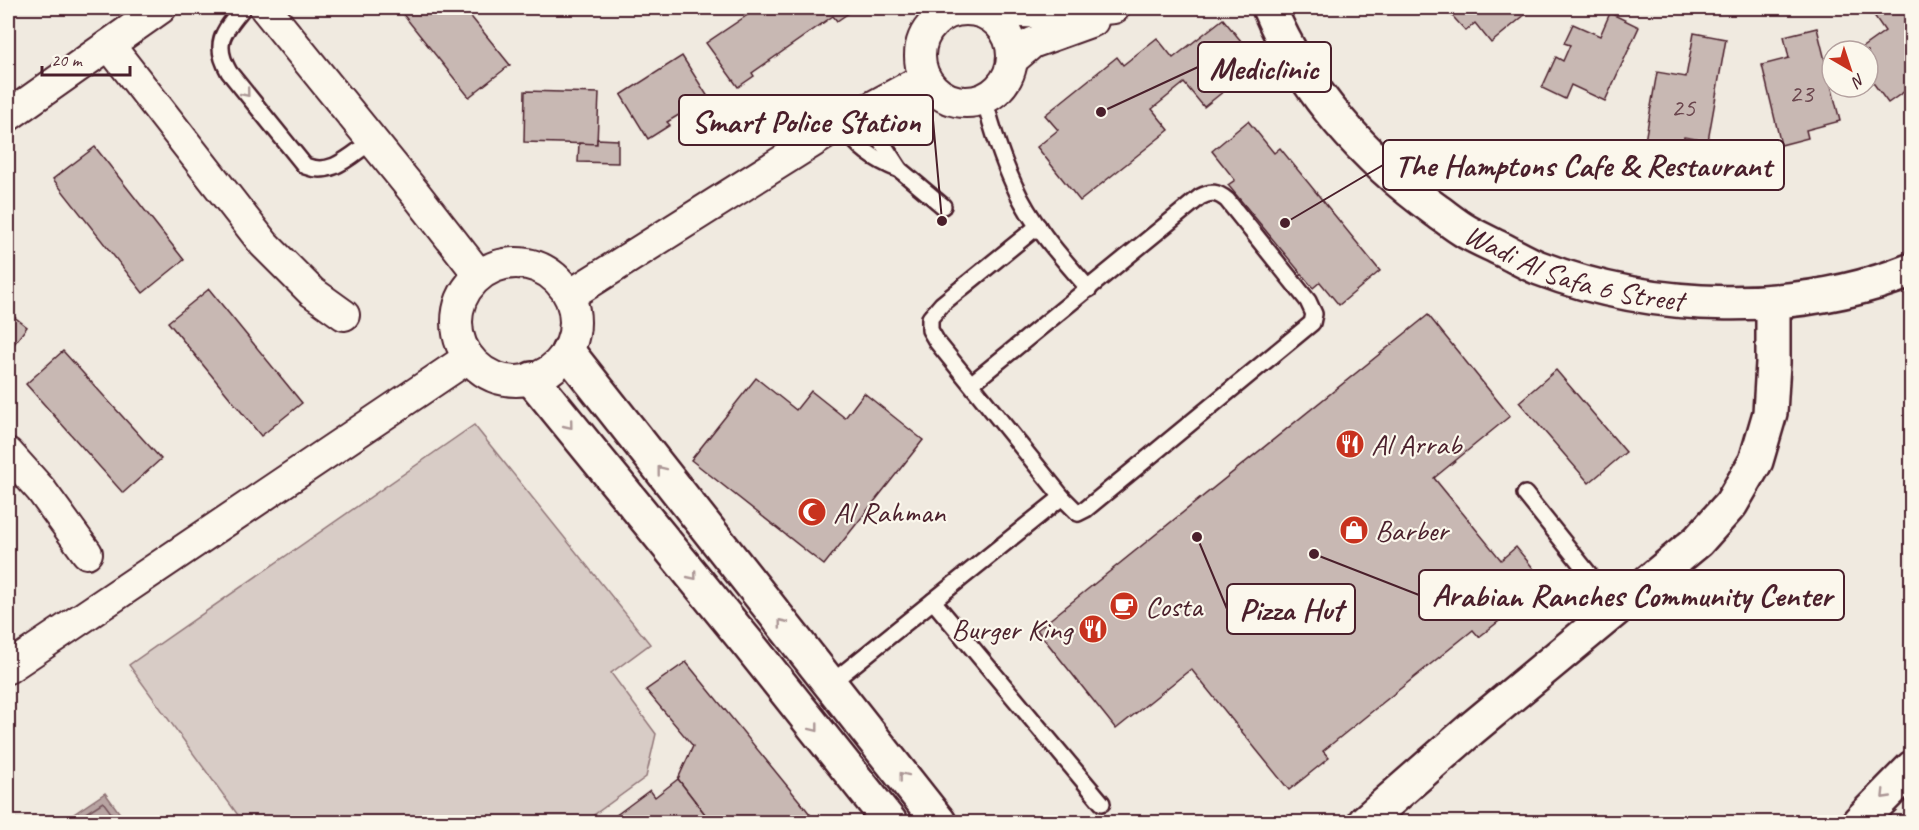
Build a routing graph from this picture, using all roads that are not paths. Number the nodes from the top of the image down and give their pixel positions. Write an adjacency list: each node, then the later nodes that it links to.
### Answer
1 (161, 8): 7 (street)
2 (243, 8): 13 (lane, one-way to 13)
3 (265, 8): 13 (street)
4 (1114, 8): 6 (street); 8 (street)
5 (1269, 8): 21 (main road, Wadi Al Safa 6 Street)
6 (977, 11): 8 (street); 9 (street)
7 (109, 45): 11 (street); 22 (street)
8 (1012, 60): 10 (street)
9 (925, 78): 10 (street); 12 (street)
10 (984, 98): 16 (lane)
11 (8, 116)
12 (852, 118): 14 (lane); 14 (lane); 20 (street)
13 (372, 141): 18 (street)
14 (900, 170): 15 (lane)
15 (943, 206)
16 (1038, 226): 19 (lane); 26 (lane)
17 (1911, 270): 21 (main road, Wadi Al Safa 6 Street)
18 (479, 275): 20 (street); 24 (street)
19 (1089, 289): 26 (lane); 29 (lane)
20 (570, 295): 23 (street)
21 (1773, 302): 32 (main road)
22 (344, 315)
23 (568, 352): 25 (street); 34 (main road, one-way to 23)
24 (468, 358): 25 (street); 33 (street)
25 (532, 380): 37 (main road, one-way to 37)
26 (971, 384): 29 (lane)
27 (8, 453): 30 (street)
28 (1525, 494): 32 (lane)
29 (1062, 497): 31 (lane)
30 (87, 553)
31 (933, 600): 34 (lane); 36 (lane)
32 (1617, 609): 39 (main road)
33 (8, 668)
34 (831, 683): 38 (main road, one-way to 34)
35 (1911, 768): 40 (main road, one-way to 40)
36 (1102, 803)
37 (890, 822)
38 (939, 822)
39 (1365, 822)
40 (1859, 822)

